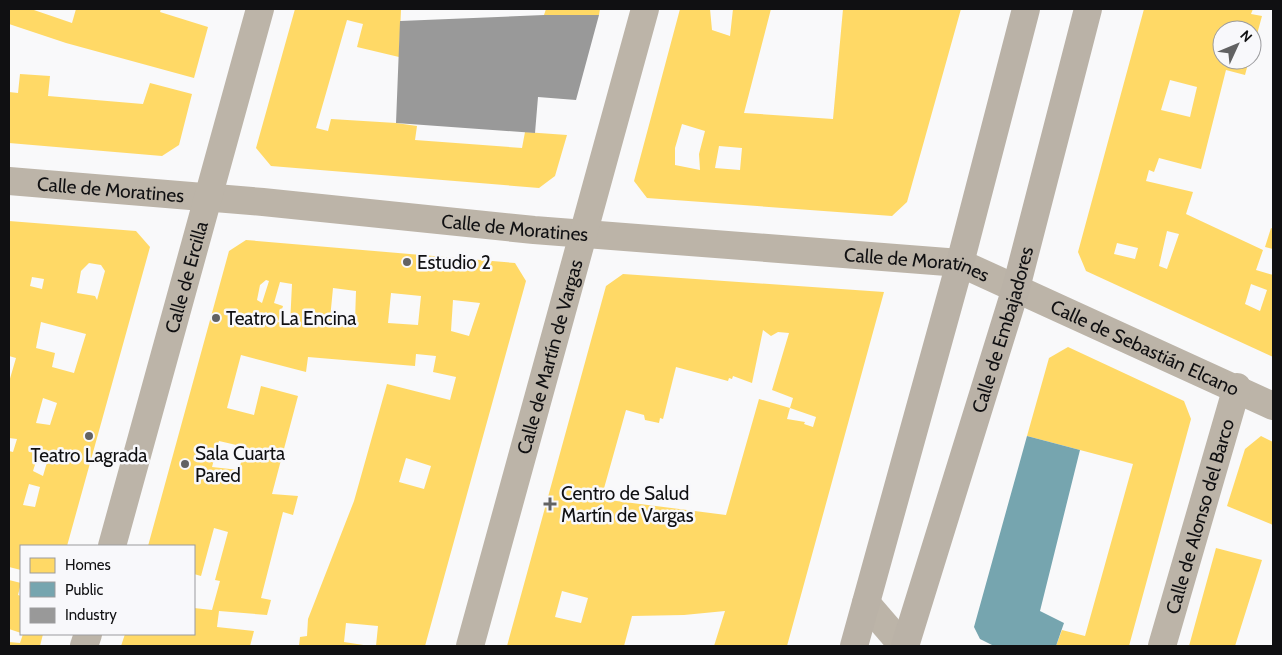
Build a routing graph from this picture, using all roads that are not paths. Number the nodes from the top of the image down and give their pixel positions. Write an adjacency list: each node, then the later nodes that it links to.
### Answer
1 (260, 9): 6 (street, Calle de Ercilla)
2 (645, 9): 7 (street, Calle de Martín de Vargas)
3 (1026, 9): 8 (main road)
4 (1088, 9): 9 (main road, Calle de Embajadores)
5 (9, 181): 6 (street, Calle de Moratines)
6 (209, 198): 7 (street, Calle de Moratines); 12 (street, Calle de Ercilla)
7 (583, 235): 8 (street, Calle de Moratines); 14 (street, Calle de Martín de Vargas)
8 (960, 263): 9 (street, Calle de Moratines); 13 (main road)
9 (1016, 288): 10 (street, Calle de Sebastián Elcano); 16 (main road, Calle de Embajadores)
10 (1237, 387): 11 (street, Calle de Sebastián Elcano); 17 (street, Calle de Alonso del Barco)
11 (1273, 406)
12 (112, 545)
13 (866, 603): 15 (main road); 16 (street)
14 (470, 646)
15 (854, 646)
16 (904, 646)
17 (1162, 646)

